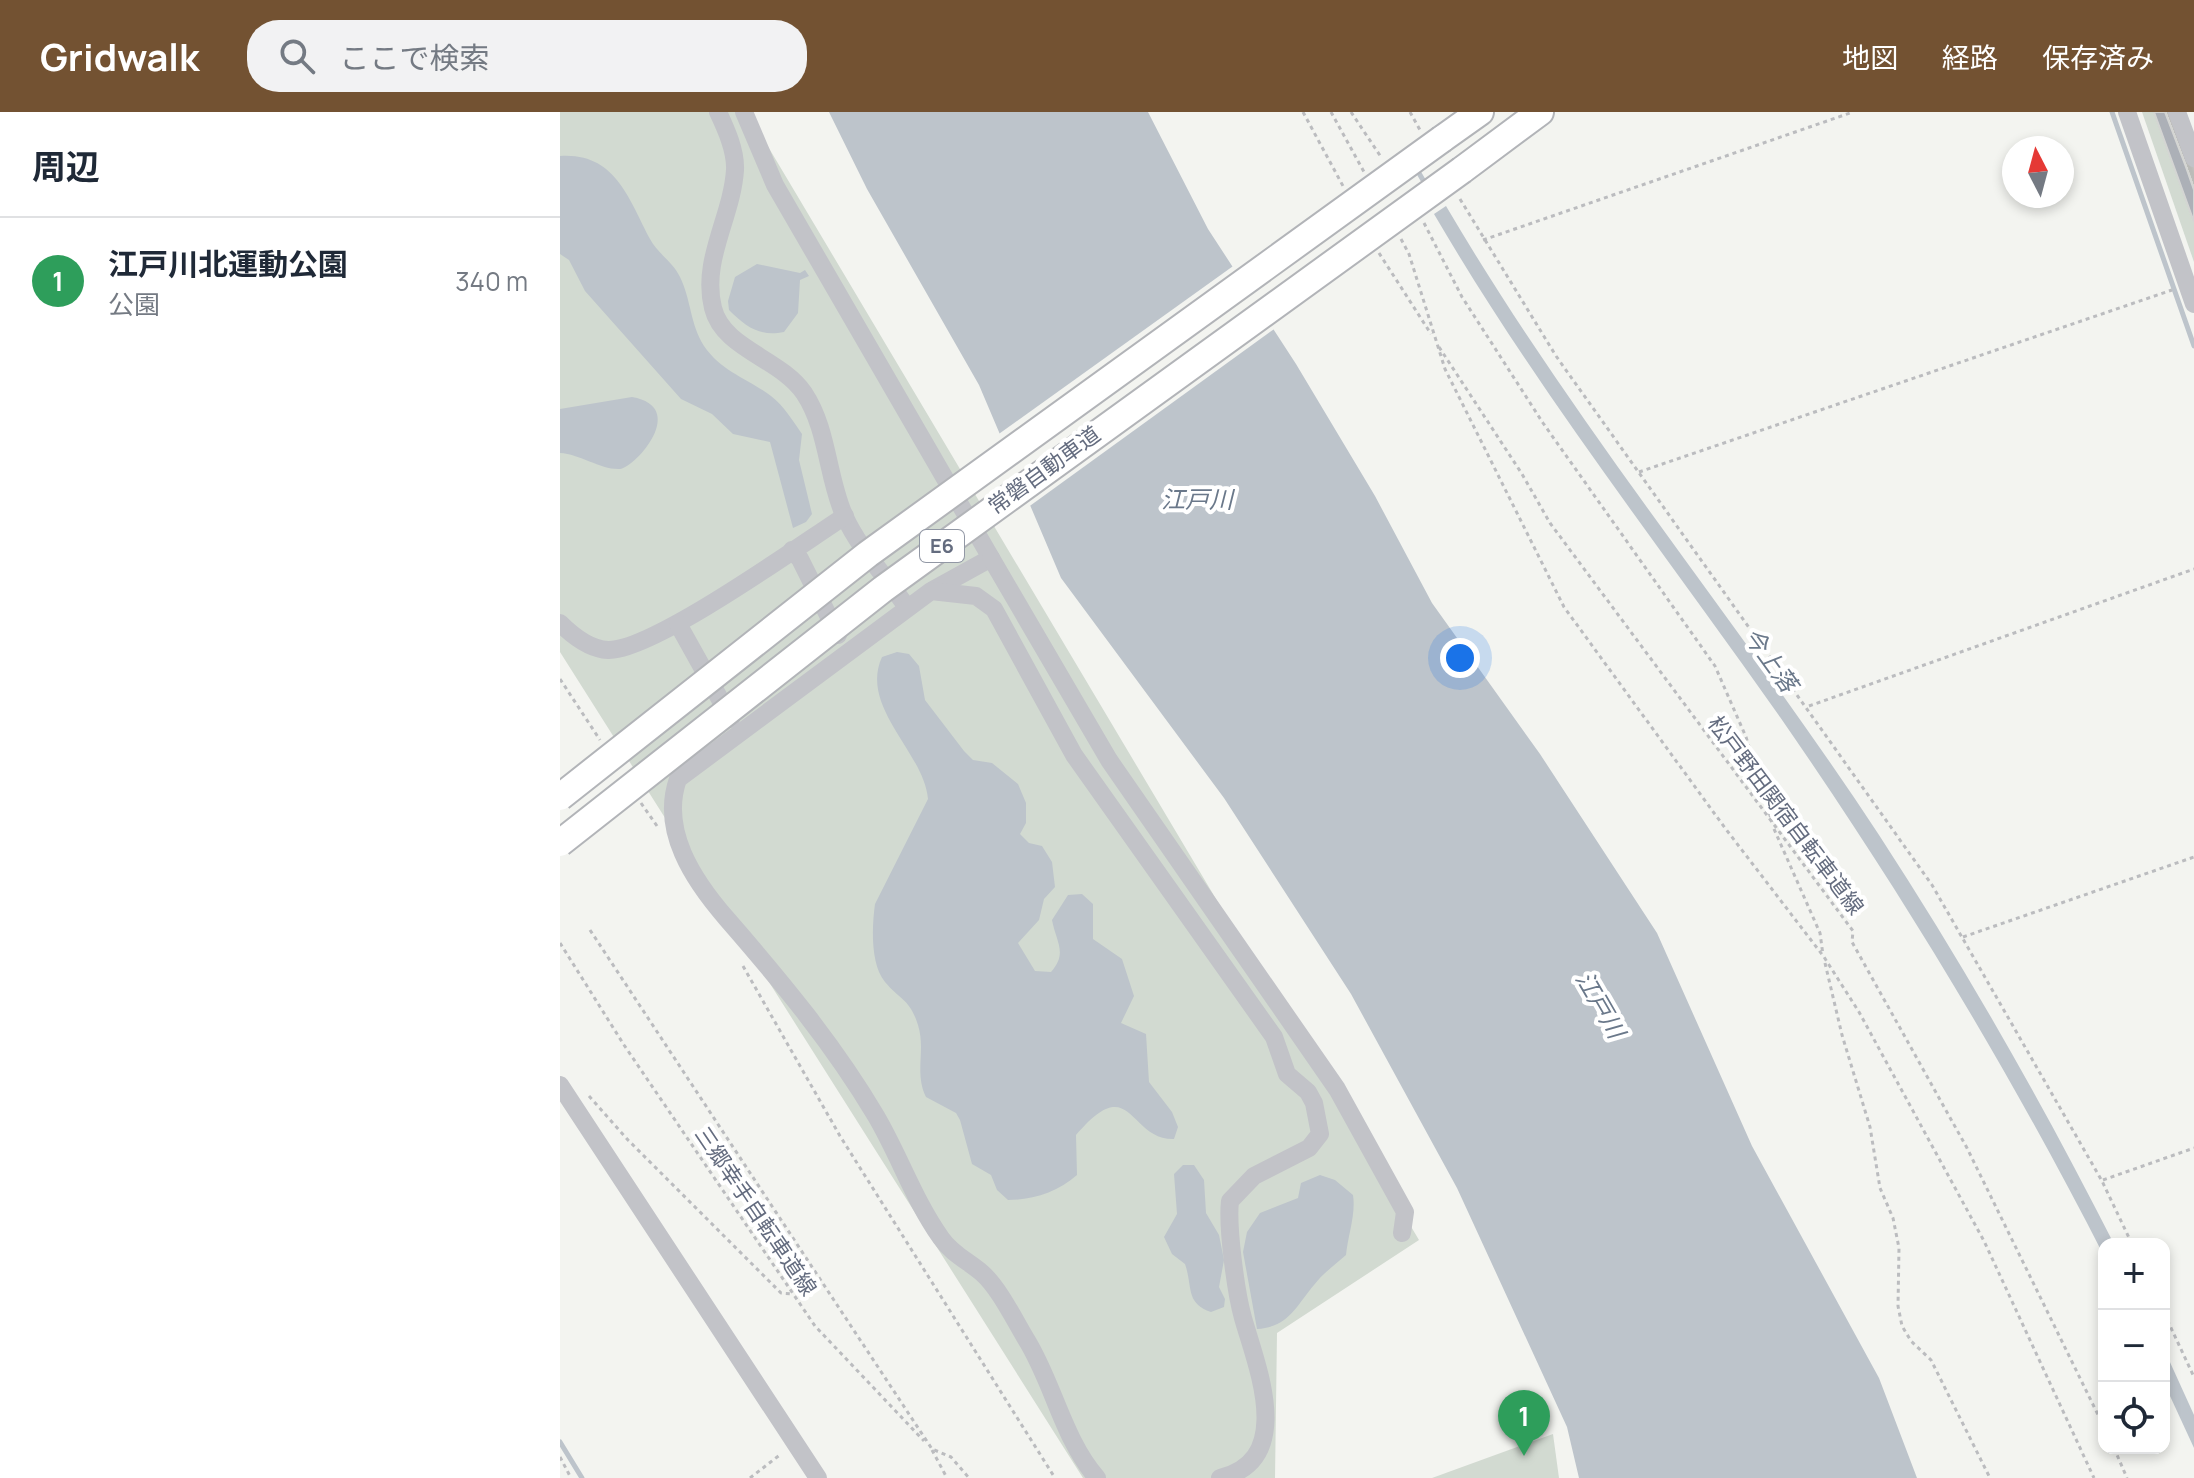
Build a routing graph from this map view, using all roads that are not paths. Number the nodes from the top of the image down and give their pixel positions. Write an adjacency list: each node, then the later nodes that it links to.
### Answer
1 (718, 112): 9 (street)
2 (744, 112): 11 (street)
3 (1540, 112): 19 (highway, 常磐自動車道 / E6, bridge)
4 (2127, 112): 8 (street)
5 (2177, 112): 7 (street)
6 (1476, 114): 18 (highway, 常磐自動車道 / E6, bridge)
7 (2194, 158)
8 (2194, 304)
9 (845, 516): 10 (street); 13 (street)
10 (792, 550): 15 (street); 16 (street)
11 (991, 558): 12 (street); 21 (street)
12 (931, 591): 13 (street); 22 (street)
13 (906, 606): 16 (street)
14 (560, 623): 15 (street)
15 (678, 624): 17 (street)
16 (846, 652): 17 (street)
17 (739, 733): 25 (street)
18 (560, 797)
19 (560, 843)
20 (560, 1085): 24 (street)
21 (1351, 1112): 22 (street); 23 (street)
22 (1320, 1121): 26 (street)
23 (1402, 1233)
24 (818, 1478)
25 (1097, 1478)
26 (1220, 1478)

